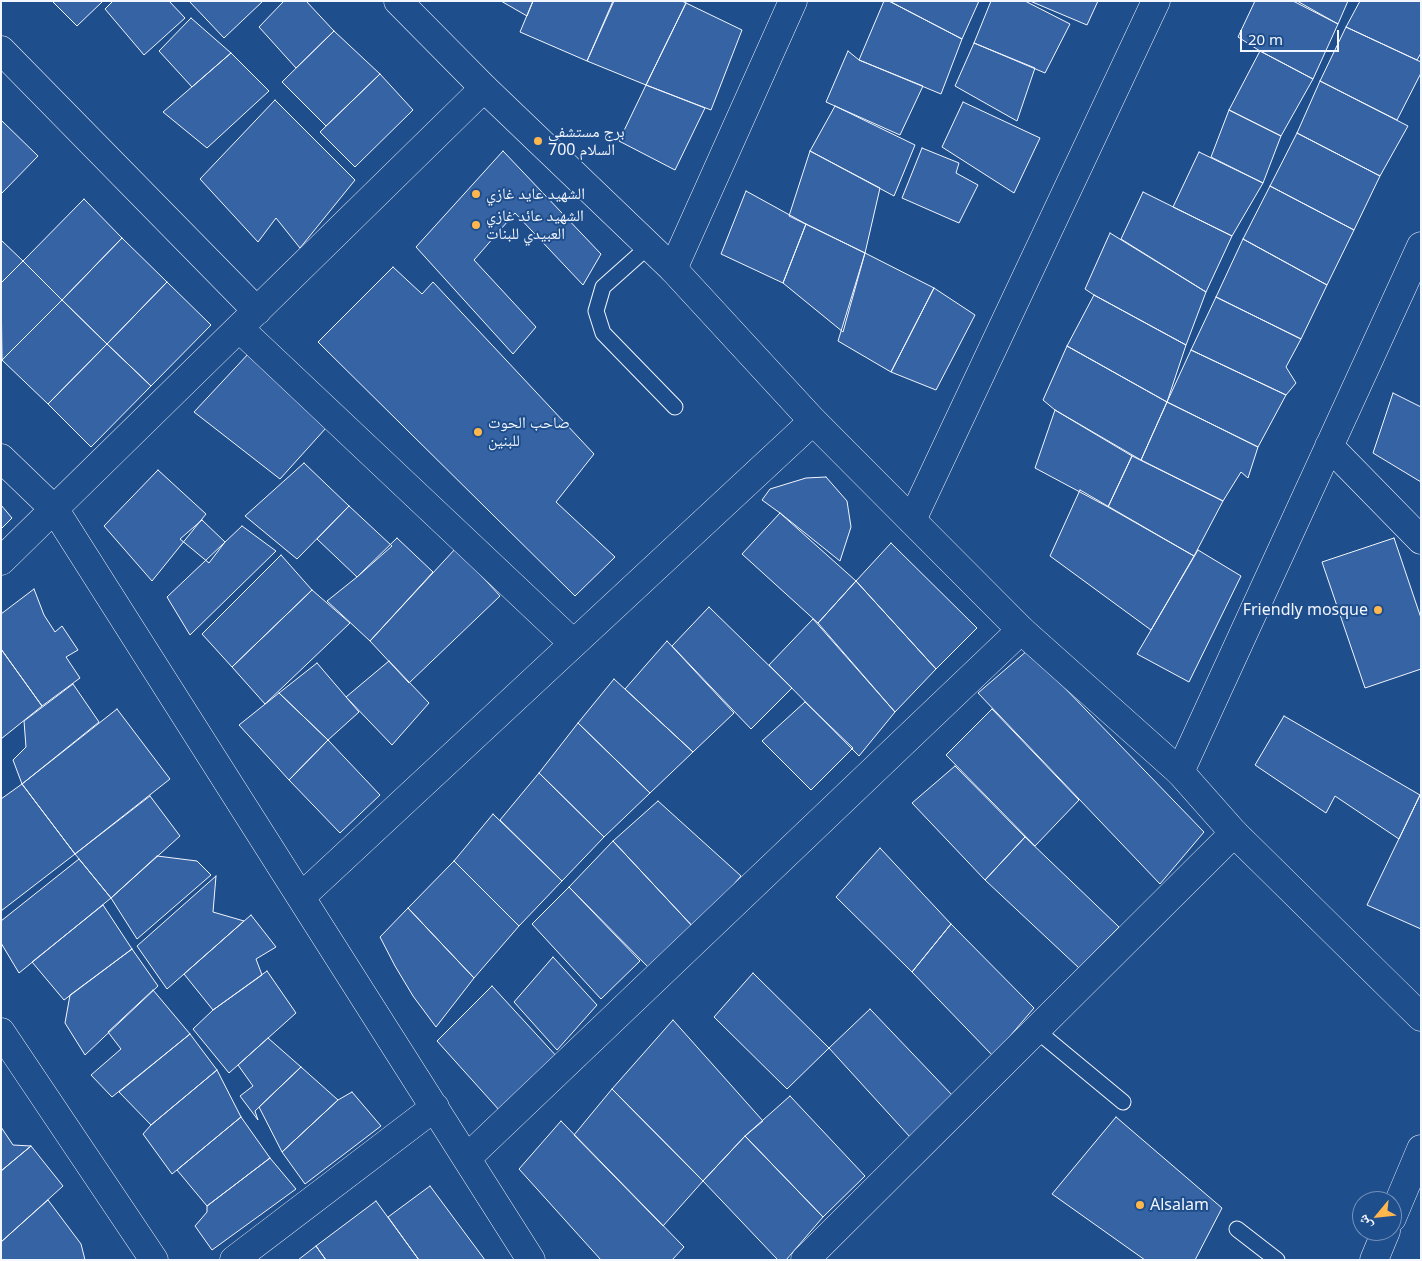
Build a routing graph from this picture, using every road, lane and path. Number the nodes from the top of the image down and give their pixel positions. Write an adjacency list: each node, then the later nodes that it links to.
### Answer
1 (398, 1): 5 (street)
2 (793, 1): 8 (street)
3 (1156, 1): 15 (street)
4 (1, 50): 9 (street)
5 (484, 88): 6 (street); 9 (street)
6 (649, 246): 8 (street); 10 (lane)
7 (1421, 246): 12 (street)
8 (673, 269): 11 (street)
9 (248, 320): 14 (street); 19 (street)
10 (675, 407)
11 (813, 420): 15 (street); 19 (street)
12 (1329, 446): 16 (street); 20 (street)
13 (1, 458): 14 (street)
14 (55, 510): 17 (street); 22 (street)
15 (912, 520): 18 (street)
16 (1421, 540)
17 (1, 561)
18 (1021, 630): 20 (street); 29 (street)
19 (573, 643): 22 (street)
20 (1180, 772): 21 (street)
21 (1234, 833): 23 (street); 24 (street)
22 (301, 897): 27 (street)
23 (1421, 1017)
24 (1036, 1030): 26 (lane); 36 (street)
25 (1, 1032): 33 (street)
26 (1123, 1102)
27 (435, 1107): 29 (street); 34 (street)
28 (1421, 1149): 30 (street)
29 (467, 1158): 35 (street)
30 (1402, 1194)
31 (1236, 1229): 37 (lane)
32 (1382, 1241): 38 (street)
33 (154, 1260)
34 (234, 1260)
35 (531, 1260)
36 (805, 1260)
37 (1277, 1260)
38 (1374, 1260)

